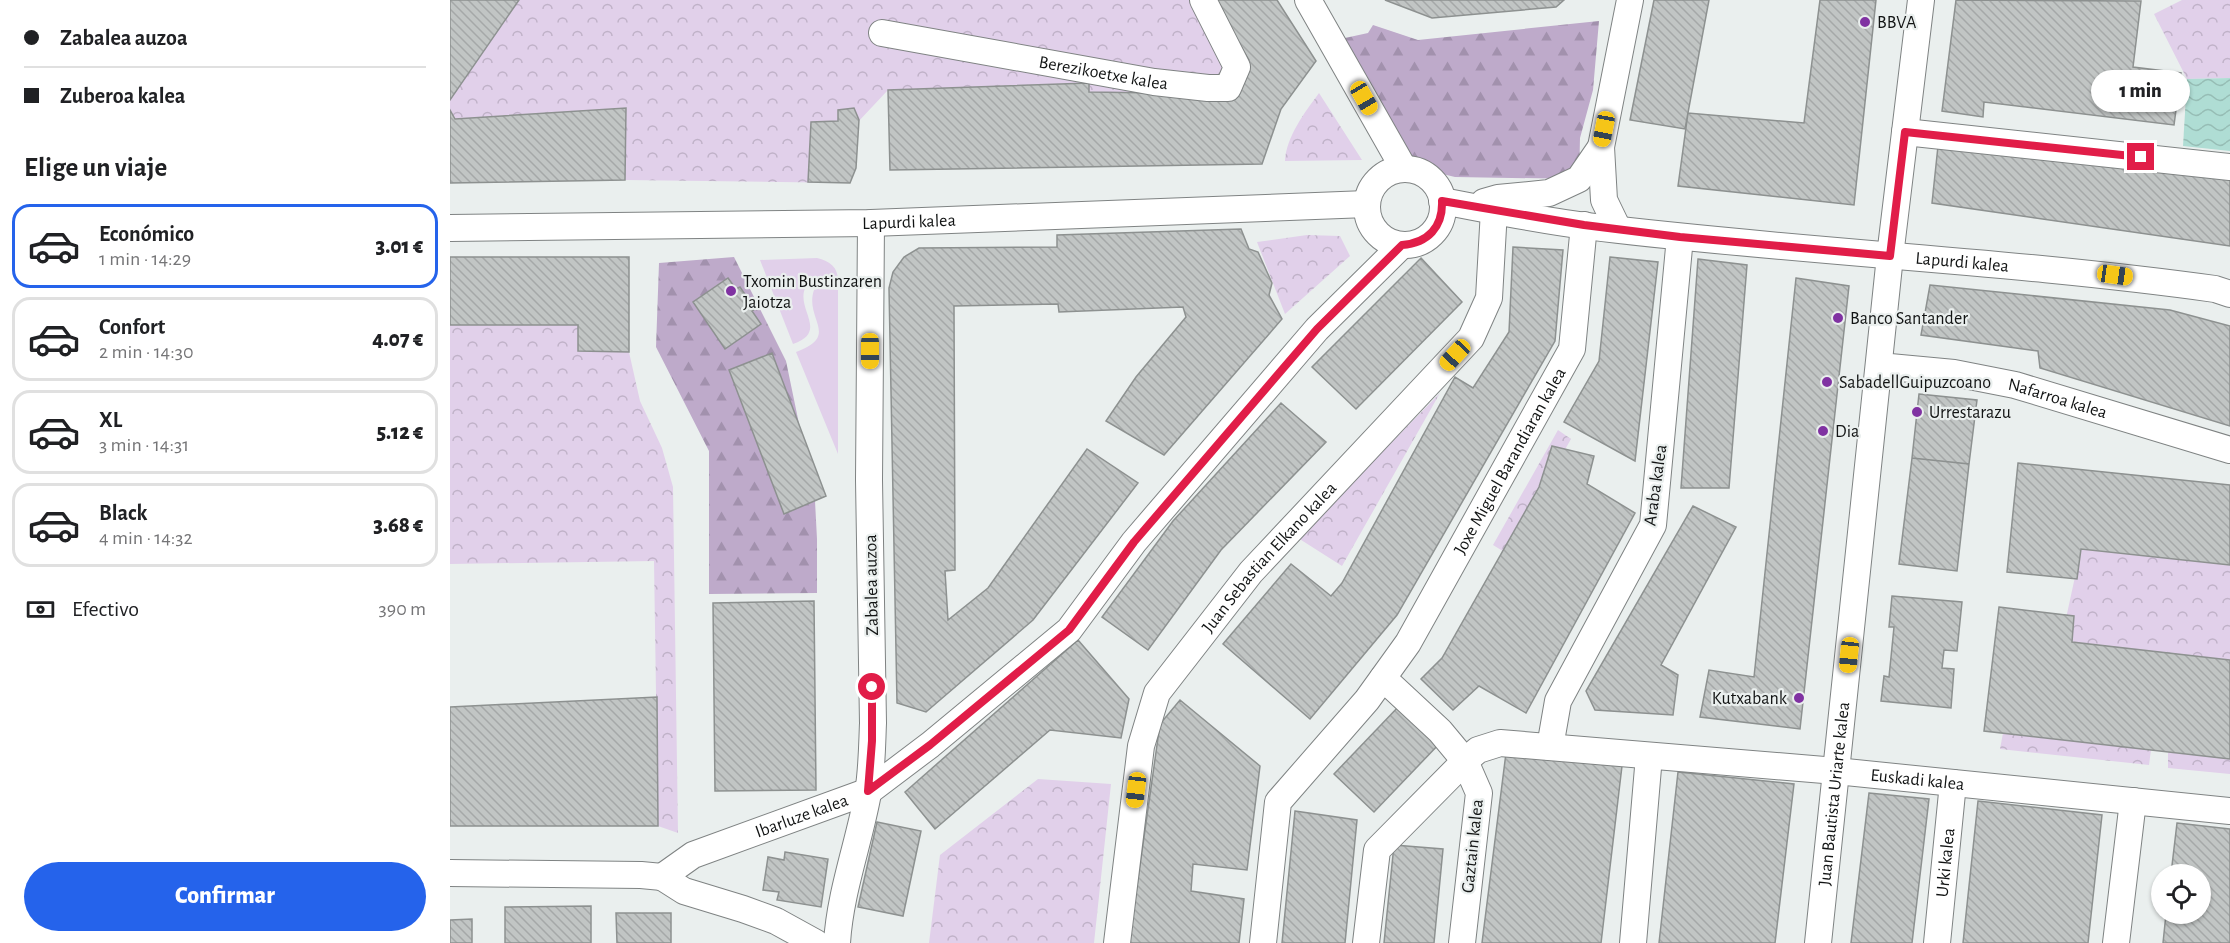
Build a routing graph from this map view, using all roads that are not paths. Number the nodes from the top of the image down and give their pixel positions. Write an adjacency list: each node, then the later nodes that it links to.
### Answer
1 (1203, 0): 5 (street, Berezikoetxe kalea)
2 (1308, 0): 9 (street)
3 (1630, 0): 7 (street)
4 (1921, 0): 6 (street, Juan Bautista Uriarte kalea)
5 (882, 33)
6 (1905, 132): 8 (street); 19 (street, Juan Bautista Uriarte kalea)
7 (1601, 147): 12 (street); 16 (street)
8 (2230, 167)
9 (1404, 169): 10 (street); 11 (street)
10 (1442, 201): 12 (street, Lapurdi kalea); 18 (street)
11 (1367, 204): 13 (street, Lapurdi kalea); 18 (street)
12 (1483, 208): 14 (street, Lapurdi kalea); 36 (street, Juan Sebastian Elkano kalea)
13 (871, 224): 15 (street, Lapurdi kalea); 29 (street, Zabalea auzoa)
14 (1584, 225): 16 (street, Lapurdi kalea); 23 (street, Joxe Miguel Barandiaran kalea)
15 (450, 228)
16 (1618, 229): 17 (street, Lapurdi kalea)
17 (1680, 237): 19 (street, Lapurdi kalea); 24 (street, Araba kalea)
18 (1402, 245): 29 (street, Ibarluze kalea)
19 (1890, 256): 20 (street, Lapurdi kalea); 21 (street, Juan Bautista Uriarte kalea)
20 (2230, 294)
21 (1879, 366): 22 (street, Nafarroa kalea); 27 (street, Juan Bautista Uriarte kalea)
22 (2230, 450)
23 (1383, 678): 26 (street, Gaztain kalea); 37 (street, Joxe Miguel Barandiaran kalea)
24 (1550, 747): 25 (street, Euskadi kalea); 26 (street, Euskadi kalea)
25 (1649, 756): 27 (street, Euskadi kalea); 40 (street)
26 (1465, 761): 38 (street, Euskadi kalea); 39 (street, Gaztain kalea)
27 (1836, 771): 28 (street, Euskadi kalea); 41 (street, Juan Bautista Uriarte kalea)
28 (1953, 783): 30 (street, Euskadi kalea); 42 (street, Urki kalea)
29 (868, 791): 33 (street, Ibarluze kalea); 35 (street, Zabalea auzoa)
30 (2133, 801): 31 (street, Euskadi kalea); 43 (street)
31 (2230, 811)
32 (450, 873): 33 (street)
33 (662, 877): 34 (street)
34 (816, 943)
35 (837, 943)
36 (1117, 943)
37 (1263, 943)
38 (1366, 943)
39 (1462, 943)
40 (1633, 943)
41 (1818, 943)
42 (1937, 943)
43 (2116, 943)

